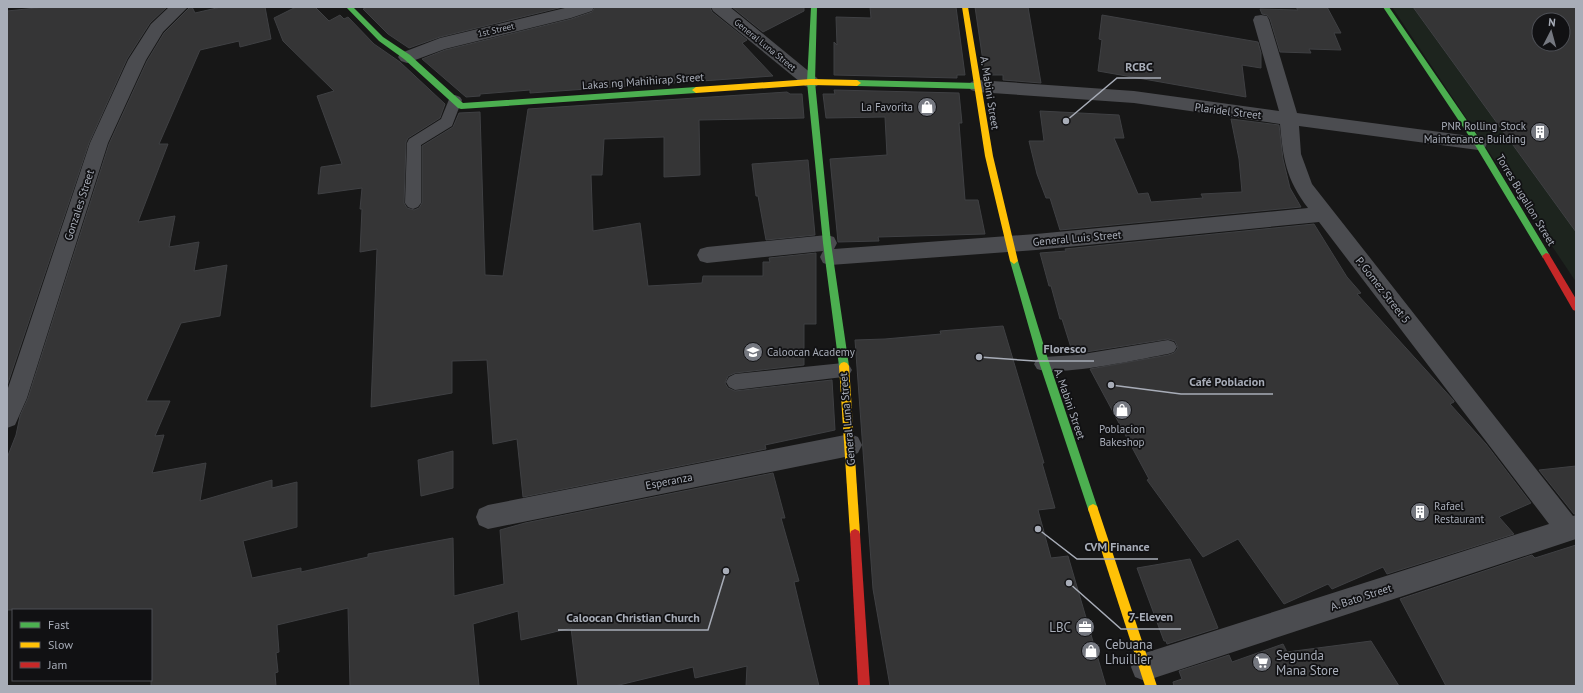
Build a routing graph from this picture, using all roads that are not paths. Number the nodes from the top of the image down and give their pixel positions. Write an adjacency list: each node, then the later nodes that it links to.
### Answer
1 (180, 7): 25 (street, Gonzales Street)
2 (349, 7): 9 (street, Lakas ng Mahihirap Street)
3 (586, 7): 9 (street, 1st Street)
4 (720, 7): 10 (street, General Luna Street)
5 (814, 7): 10 (street, General Luna Street)
6 (966, 7): 11 (street, A. Mabini Street)
7 (1386, 7): 14 (street, Torres Bugallon Street)
8 (1262, 20): 13 (street, P. Gomez Street 5)
9 (407, 57): 12 (street, Lakas ng Mahihirap Street)
10 (811, 82): 11 (street, Lakas ng Mahihirap Street); 12 (street, Lakas ng Mahihirap Street); 18 (street, General Luna Street)
11 (977, 86): 13 (street, Plaridel Street); 17 (street, A. Mabini Street)
12 (455, 100): 15 (lane)
13 (1289, 118): 14 (street, Plaridel Street); 16 (street, P. Gomez Street 5)
14 (1478, 143): 20 (street, Torres Bugallon Street)
15 (413, 203)
16 (1324, 214): 17 (street, General Luis Street); 28 (street, P. Gomez Street 5)
17 (1009, 244): 18 (street, General Luis Street); 22 (street, A. Mabini Street)
18 (828, 250): 19 (street, General Luis Street); 23 (street, General Luna Street)
19 (707, 255)
20 (1576, 307)
21 (1168, 347): 22 (lane)
22 (1043, 364): 29 (street, A. Mabini Street)
23 (843, 370): 24 (lane); 26 (street, General Luna Street)
24 (736, 382)
25 (7, 418)
26 (850, 445): 27 (street, Esperanza); 30 (street, General Luna Street)
27 (488, 517)
28 (1572, 528): 29 (street, A. Bato Street)
29 (1148, 676)
30 (864, 686)

